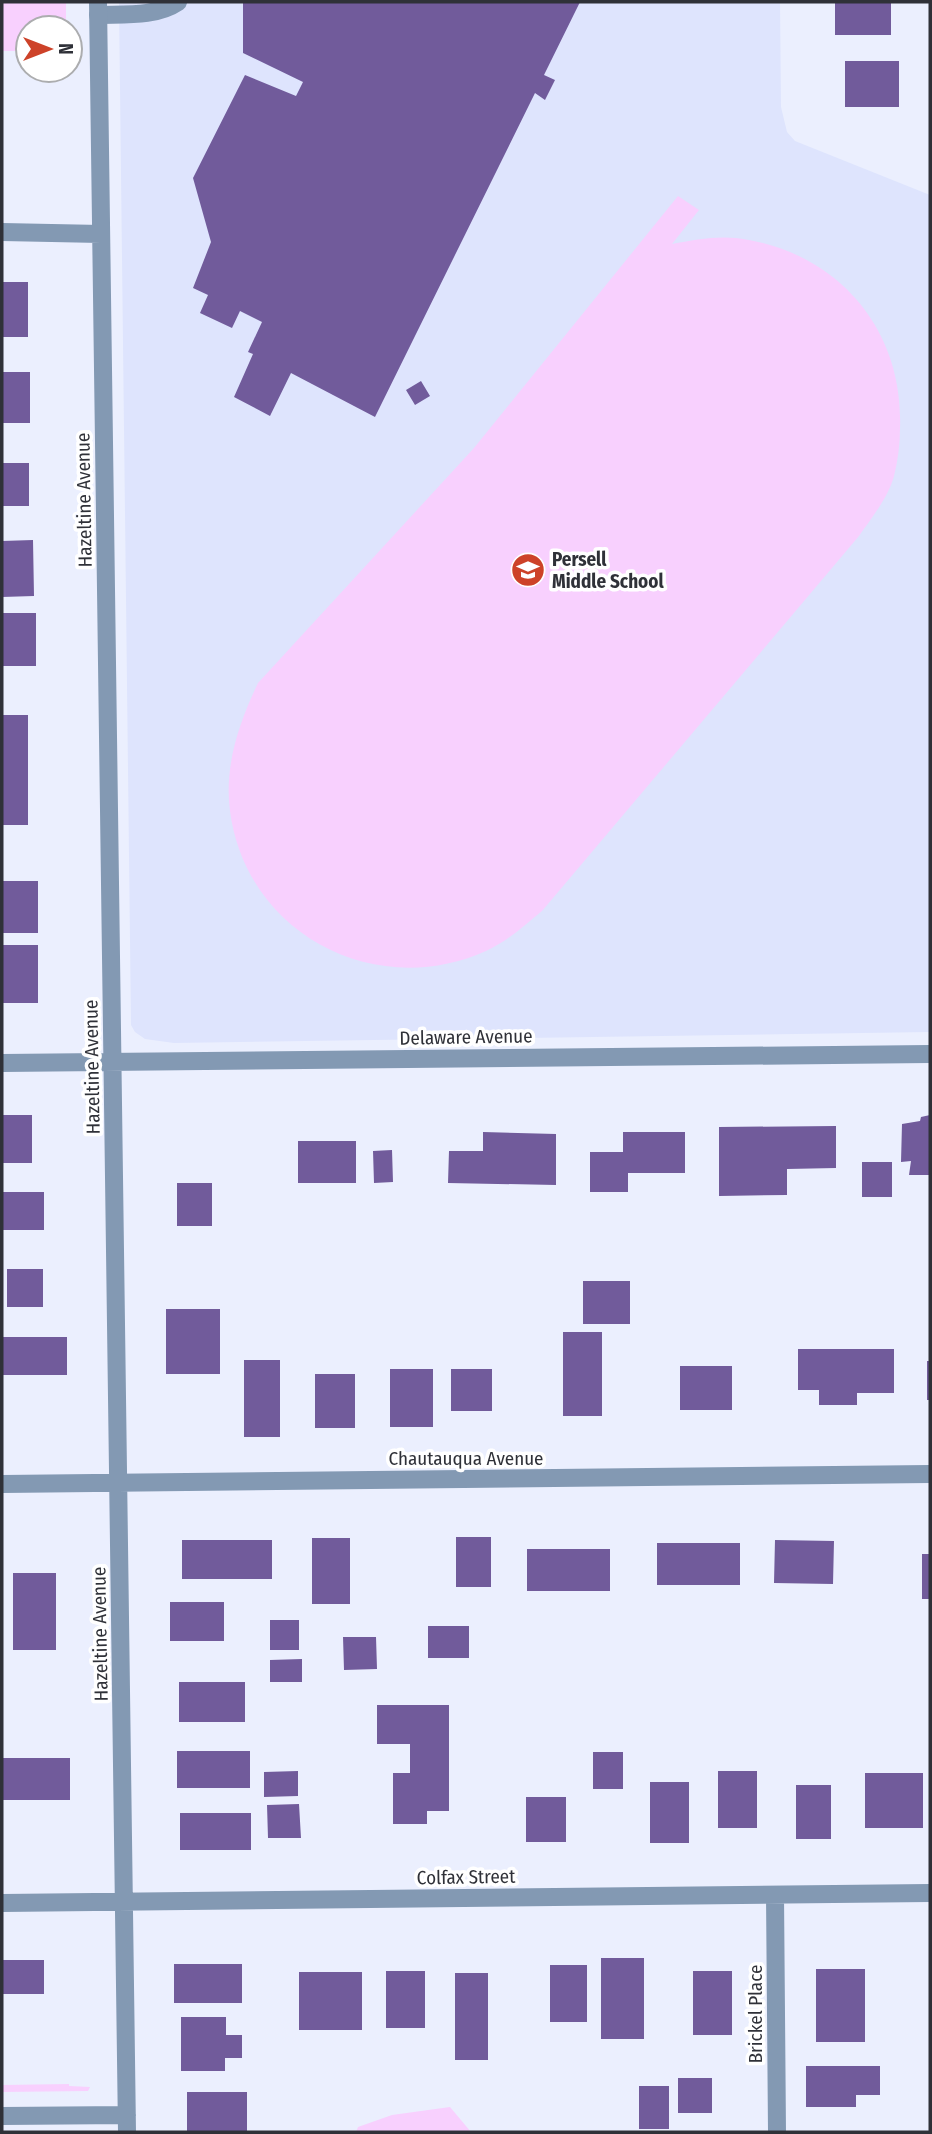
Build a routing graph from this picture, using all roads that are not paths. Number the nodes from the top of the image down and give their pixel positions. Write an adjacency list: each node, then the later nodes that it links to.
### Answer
1 (178, 2): 2 (street)
2 (98, 9): 4 (street, Hazeltine Avenue)
3 (2, 232): 4 (street)
4 (101, 234): 6 (street, Hazeltine Avenue)
5 (930, 1054): 6 (street, Delaware Avenue)
6 (113, 1062): 7 (street, Delaware Avenue); 9 (street, Hazeltine Avenue)
7 (2, 1063)
8 (930, 1474): 9 (street, Chautauqua Avenue)
9 (119, 1482): 10 (street, Chautauqua Avenue); 13 (street, Hazeltine Avenue)
10 (2, 1484)
11 (930, 1893): 12 (street, Colfax Street)
12 (775, 1895): 13 (street, Colfax Street); 17 (street, Brickel Place)
13 (123, 1902): 14 (street, Colfax Street); 16 (street, Hazeltine Avenue)
14 (2, 1903)
15 (2, 2116): 16 (street)
16 (127, 2124)
17 (777, 2132)

